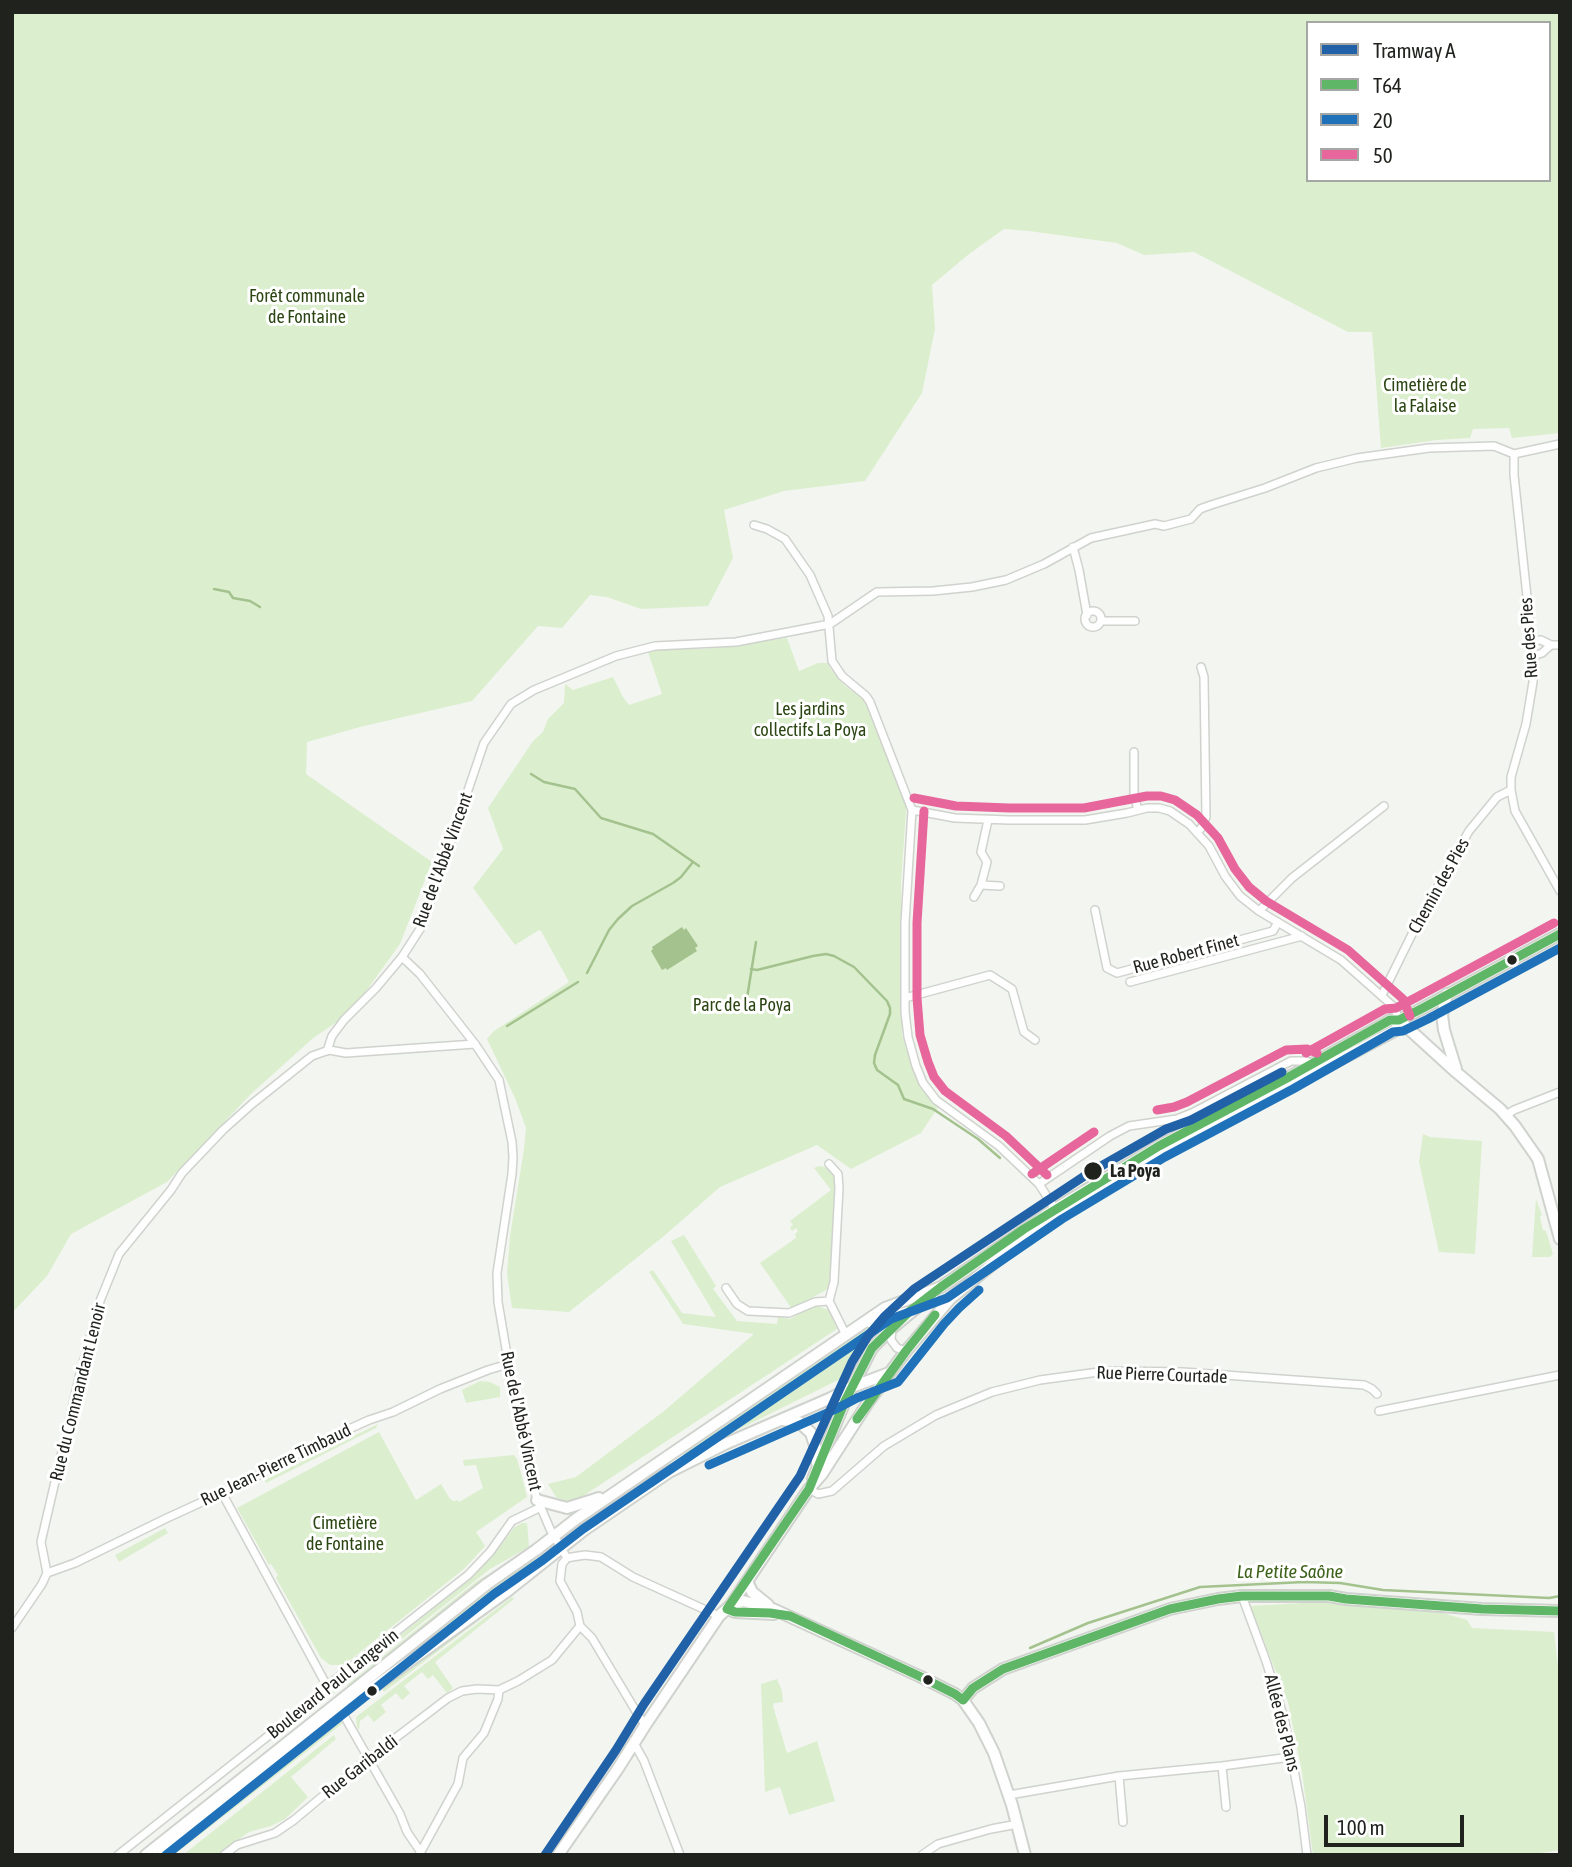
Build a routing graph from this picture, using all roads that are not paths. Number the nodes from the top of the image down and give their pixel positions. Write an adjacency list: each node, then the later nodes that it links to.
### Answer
1 (1560, 444): 2 (street)
2 (1514, 454): 4 (street); 7 (street, Rue des Pies)
3 (754, 525): 6 (street)
4 (1073, 547): 5 (street); 6 (street)
5 (1135, 621)
6 (830, 624): 15 (street); 28 (street, Rue de l'Abbé Vincent)
7 (1531, 640): 8 (street); 10 (street, Rue des Pies)
8 (1551, 645): 9 (street); 10 (street)
9 (1560, 645)
10 (1533, 656): 13 (street, Rue des Pies)
11 (1201, 667): 18 (street)
12 (1134, 752): 16 (street)
13 (1511, 790): 21 (street, Rue des Pies); 31 (street, Chemin des Pies)
14 (1384, 806): 24 (street)
15 (912, 810): 17 (street); 32 (street)
16 (1138, 810): 17 (street); 18 (street)
17 (988, 820): 19 (street)
18 (1196, 833): 24 (street)
19 (981, 885): 20 (street); 22 (street)
20 (1000, 887)
21 (1560, 891)
22 (974, 897)
23 (1095, 910): 25 (street, Rue Robert Finet)
24 (1259, 911): 25 (street)
25 (1278, 922): 27 (street)
26 (1560, 934): 30 (main road)
27 (1302, 936): 29 (street, Rue Robert Finet); 31 (street)
28 (402, 957): 35 (street, Rue de l'Abbé Vincent); 36 (street)
29 (1130, 982)
30 (1447, 994): 33 (main road); 38 (main road)
31 (1382, 995): 33 (street)
32 (905, 998): 34 (street); 42 (street)
33 (1399, 1020): 37 (main road, Boulevard Paul Langevin); 38 (main road); 46 (main road)
34 (1035, 1040)
35 (475, 1044): 36 (street); 57 (street, Rue de l'Abbé Vincent)
36 (327, 1051): 71 (street, Rue du Commandant Lenoir)
37 (1311, 1064): 42 (street, Boulevard Paul Langevin); 44 (main road, Boulevard Paul Langevin)
38 (1456, 1072): 40 (main road)
39 (1560, 1092): 40 (street)
40 (1506, 1115): 43 (main road)
41 (829, 1164): 50 (street)
42 (1038, 1184): 44 (street)
43 (1555, 1200): 45 (main road)
44 (1055, 1209): 46 (street); 48 (main road, Boulevard Paul Langevin)
45 (1557, 1212): 47 (main road)
46 (1047, 1224): 55 (main road)
47 (1560, 1239)
48 (941, 1287): 51 (main road); 52 (main road, Boulevard Paul Langevin)
49 (726, 1288): 50 (street)
50 (829, 1301): 54 (street)
51 (910, 1311): 52 (main road, Boulevard Paul Langevin); 53 (main road); 55 (main road)
52 (863, 1324): 54 (main road, Boulevard Paul Langevin)
53 (892, 1328): 56 (street); 60 (main road)
54 (846, 1335): 67 (main road, Boulevard Paul Langevin)
55 (919, 1336): 56 (main road)
56 (906, 1351): 58 (main road)
57 (508, 1364): 66 (street, Rue Jean-Pierre Timbaud); 68 (street, Rue de l'Abbé Vincent)
58 (892, 1372): 60 (main road, Boulevard Paul Langevin); 65 (main road)
59 (1560, 1374): 62 (street)
60 (852, 1387): 63 (main road, Boulevard Paul Langevin); 64 (main road)
61 (1377, 1394): 65 (street, Rue Pierre Courtade)
62 (1380, 1410)
63 (779, 1420): 64 (main road); 70 (main road, Boulevard Paul Langevin)
64 (817, 1469): 65 (main road)
65 (809, 1489): 72 (main road)
66 (222, 1493): 71 (street, Rue Jean-Pierre Timbaud); 80 (street)
67 (614, 1493): 68 (main road); 69 (main road, Boulevard Paul Langevin)
68 (539, 1504): 69 (street, Rue de l'Abbé Vincent); 80 (street, Boulevard Paul Langevin)
69 (554, 1536): 70 (street, Rue de l'Abbé Vincent); 96 (main road, Boulevard Paul Langevin)
70 (564, 1553): 75 (street); 78 (street); 83 (main road, Boulevard Paul Langevin)
71 (47, 1573): 79 (street)
72 (747, 1581): 74 (main road); 75 (main road)
73 (1242, 1596): 76 (main road); 82 (main road); 86 (street, Allée des Plans)
74 (773, 1609): 75 (main road); 77 (main road)
75 (726, 1610): 77 (main road); 84 (main road)
76 (1560, 1611)
77 (790, 1616): 82 (main road)
78 (580, 1626): 81 (street); 84 (street)
79 (12, 1628)
80 (327, 1686): 95 (street, Boulevard Paul Langevin)
81 (499, 1690): 87 (street, Rue Garibaldi); 94 (street)
82 (963, 1700): 90 (main road)
83 (342, 1712): 87 (street); 97 (main road, Boulevard Paul Langevin)
84 (646, 1724): 85 (main road)
85 (634, 1743): 99 (main road); 100 (street)
86 (1291, 1756): 88 (street); 103 (street, Allée des Plans)
87 (369, 1759): 94 (street); 98 (street, Rue Garibaldi)
88 (1222, 1766): 89 (street); 91 (street)
89 (1119, 1776): 90 (street); 92 (street)
90 (1009, 1795): 93 (main road)
91 (1226, 1807)
92 (1123, 1822)
93 (1018, 1824): 101 (street); 102 (main road)
94 (419, 1853)
95 (118, 1855)
96 (146, 1855)
97 (162, 1855)
98 (224, 1855)
99 (558, 1855)
100 (680, 1855)
101 (922, 1855)
102 (1025, 1855)
103 (1307, 1855)

